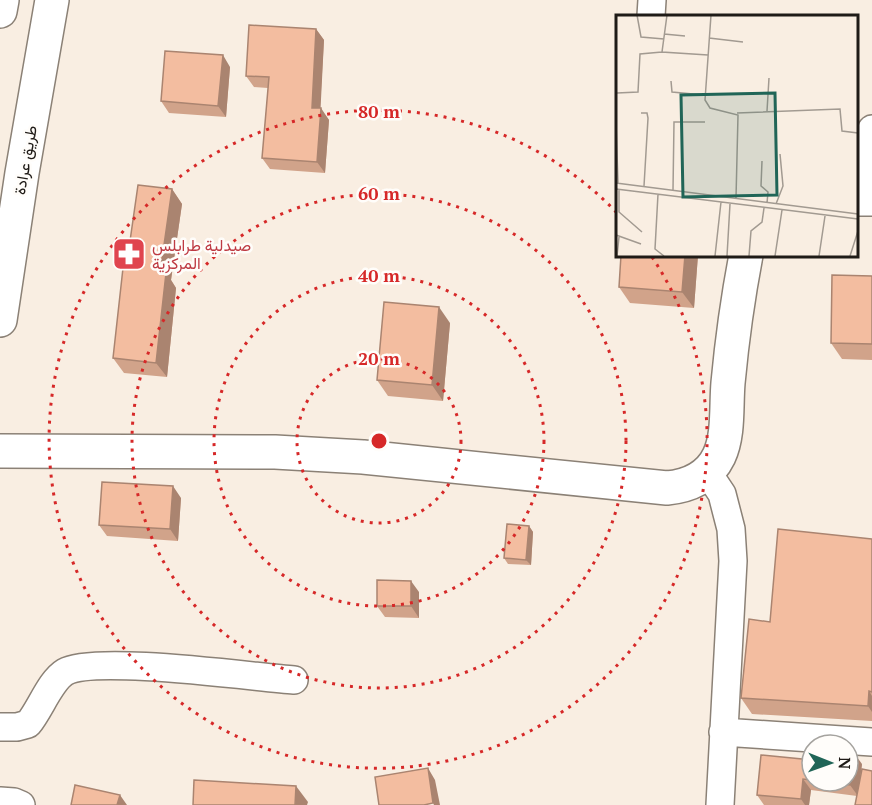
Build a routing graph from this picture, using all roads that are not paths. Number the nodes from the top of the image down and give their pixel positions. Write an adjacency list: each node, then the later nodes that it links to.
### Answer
1 (2, 0): 4 (main road)
2 (52, 0): 9 (main road, طريق عرادة)
3 (652, 0): 5 (street)
4 (0, 11)
5 (651, 15)
6 (872, 129): 7 (street)
7 (864, 199)
8 (746, 256): 11 (main road)
9 (0, 320)
10 (0, 451): 11 (main road)
11 (708, 472): 14 (street)
12 (294, 680): 13 (street)
13 (0, 727)
14 (723, 732): 15 (street); 18 (street)
15 (872, 742)
16 (0, 801): 17 (street)
17 (21, 805)
18 (720, 805)

